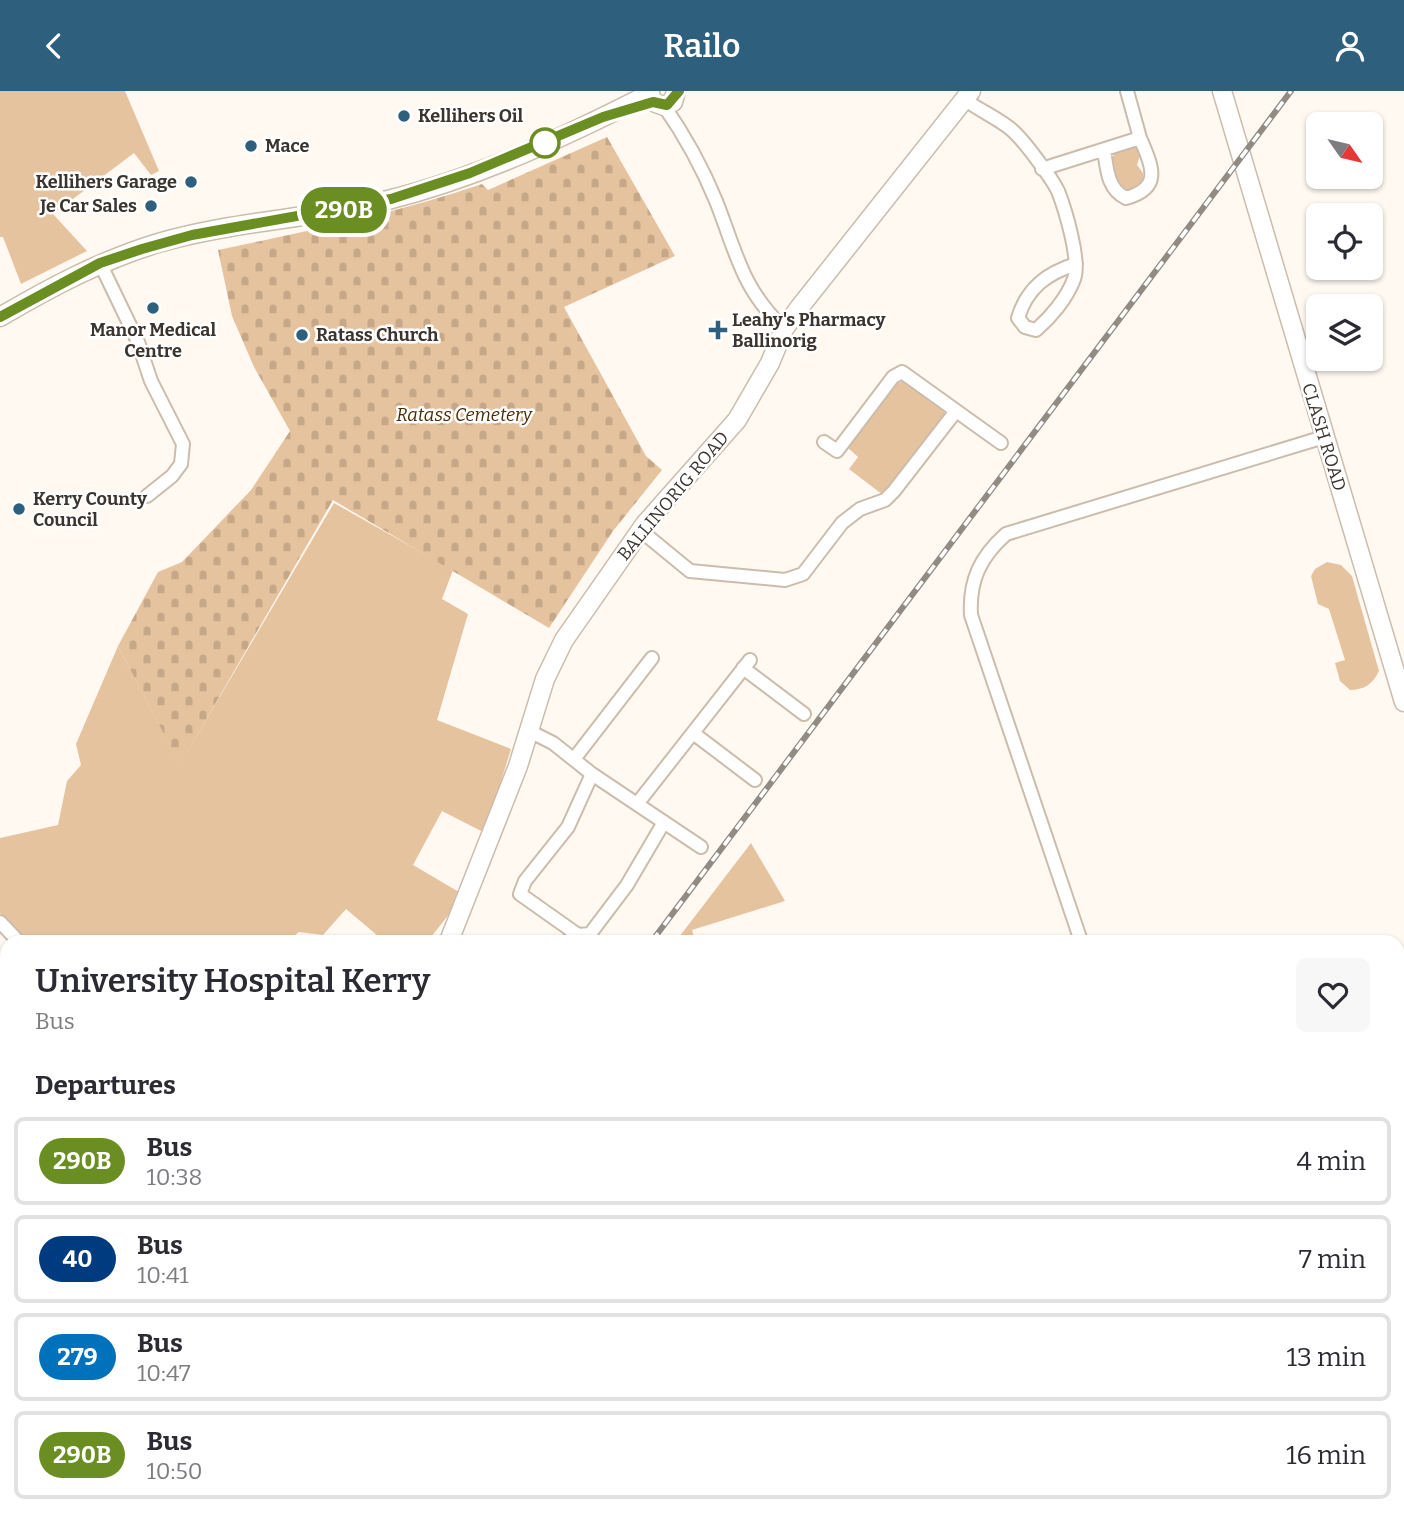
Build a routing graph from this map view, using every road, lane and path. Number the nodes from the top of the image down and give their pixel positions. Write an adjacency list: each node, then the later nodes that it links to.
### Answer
1 (1127, 91): 5 (street)
2 (1222, 91): 13 (street, CLASH ROAD)
3 (967, 95): 7 (street); 11 (street, BALLINORIG ROAD)
4 (659, 96): 8 (street); 11 (street)
5 (1140, 138): 6 (street); 6 (street)
6 (1104, 150): 7 (street)
7 (1042, 169): 9 (street)
8 (100, 263): 10 (street); 16 (street)
9 (1076, 264): 9 (street)
10 (0, 317)
11 (784, 329): 17 (street, BALLINORIG ROAD)
12 (957, 411): 14 (street); 15 (street); 17 (street)
13 (1324, 437): 19 (street, CLASH ROAD); 34 (street)
14 (824, 442)
15 (1001, 443)
16 (147, 496)
17 (640, 530): 21 (street, BALLINORIG ROAD)
18 (652, 658): 23 (street)
19 (1404, 702)
20 (804, 714): 22 (street)
21 (529, 731): 23 (street); 31 (street, BALLINORIG ROAD)
22 (693, 733): 25 (street); 26 (street)
23 (574, 759): 24 (street)
24 (593, 774): 26 (street); 32 (street)
25 (755, 781)
26 (638, 804): 27 (street)
27 (664, 822): 28 (street); 33 (street)
28 (701, 847)
29 (0, 922): 30 (street)
30 (12, 935)
31 (451, 935)
32 (569, 935)
33 (586, 935)
34 (1079, 935)

